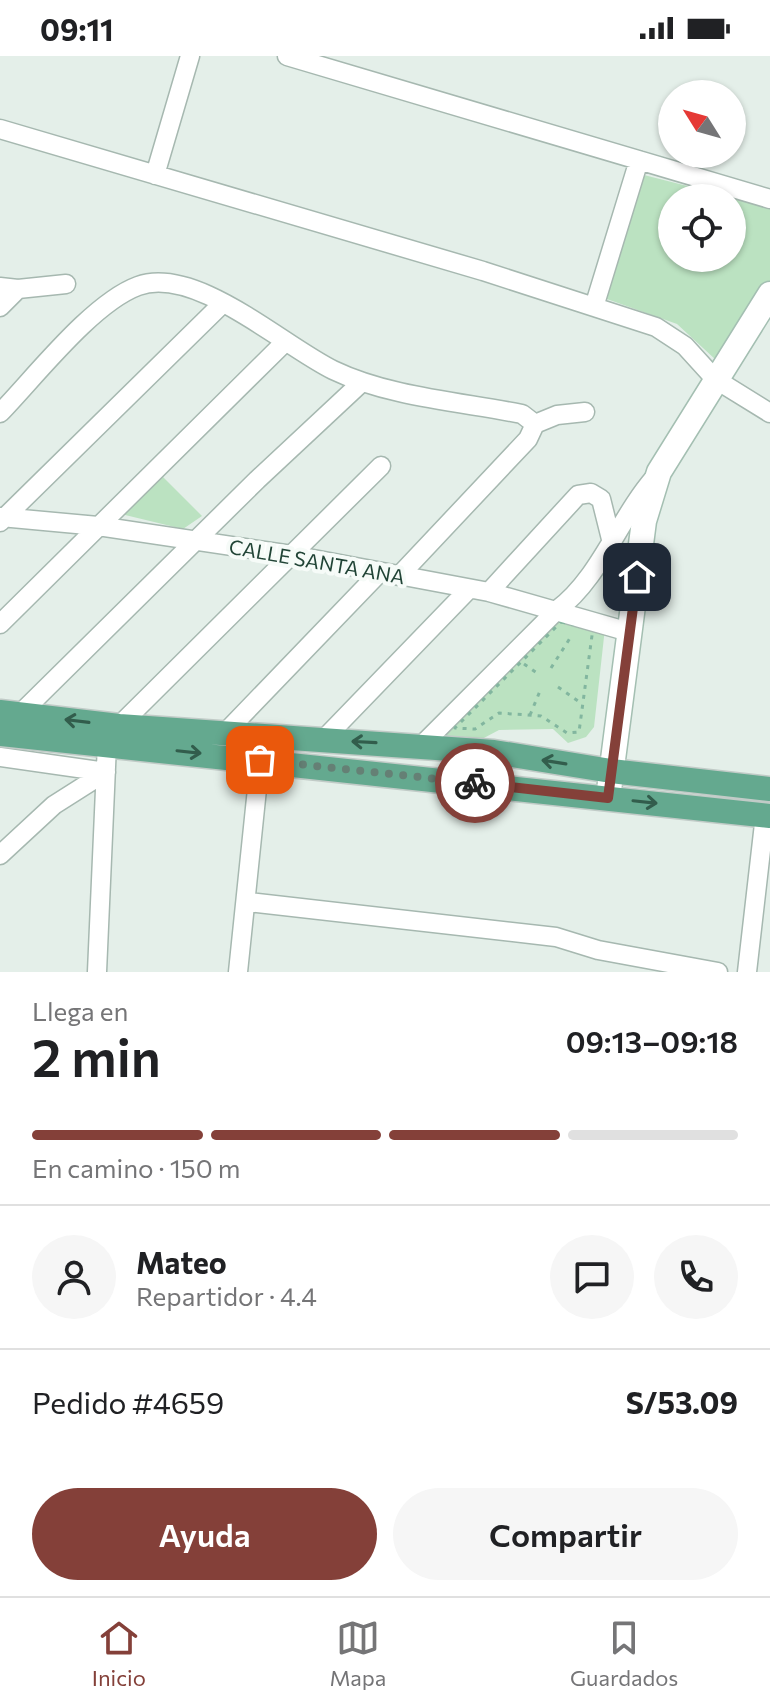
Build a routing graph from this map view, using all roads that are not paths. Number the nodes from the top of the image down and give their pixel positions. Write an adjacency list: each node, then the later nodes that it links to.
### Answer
1 (190, 56): 5 (street)
2 (290, 56): 4 (street)
3 (0, 129): 5 (street)
4 (639, 160): 6 (street); 12 (street)
5 (155, 175): 12 (street)
6 (770, 199)
7 (66, 284): 8 (street)
8 (9, 288): 11 (street)
9 (770, 294): 14 (main road)
10 (222, 304): 13 (street); 17 (street); 22 (street)
11 (0, 307)
12 (594, 307): 14 (street)
13 (285, 342): 15 (street); 23 (street)
14 (715, 379): 18 (street); 21 (main road)
15 (362, 382): 19 (street); 25 (street)
16 (585, 412): 19 (street)
17 (0, 413)
18 (770, 413)
19 (535, 424): 28 (street)
20 (381, 466): 26 (street)
21 (659, 472): 24 (street); 33 (main road)
22 (1, 519): 23 (street, CALLE SANTA ANA)
23 (98, 526): 25 (street, CALLE SANTA ANA); 32 (street)
24 (611, 539): 30 (street); 31 (street)
25 (196, 540): 26 (street, CALLE SANTA ANA); 34 (street)
26 (292, 555): 27 (street, CALLE SANTA ANA); 37 (street)
27 (379, 573): 28 (street, CALLE SANTA ANA); 35 (street)
28 (399, 576): 29 (street, CALLE SANTA ANA)
29 (469, 589): 30 (street, CALLE SANTA ANA); 38 (street)
30 (489, 592): 31 (street, CALLE SANTA ANA)
31 (557, 610): 33 (street, CALLE SANTA ANA); 39 (street)
32 (0, 624)
33 (629, 632): 42 (main road)
34 (10, 713): 37 (main road, one-way to 34)
35 (225, 733): 37 (main road); 38 (main road)
36 (0, 734): 37 (main road)
37 (113, 735): 41 (main road, one-way to 41); 43 (street)
38 (323, 740): 39 (main road, one-way to 38)
39 (422, 745): 42 (main road, one-way to 39)
40 (0, 757): 43 (street)
41 (260, 760): 45 (main road); 49 (street)
42 (611, 771): 44 (main road); 45 (main road)
43 (106, 772): 48 (street); 50 (street)
44 (770, 789)
45 (608, 798): 46 (main road, one-way to 46)
46 (767, 815): 47 (street)
47 (766, 844): 53 (street)
48 (0, 855)
49 (248, 902): 51 (street); 52 (street)
50 (97, 972)
51 (238, 972)
52 (718, 972)
53 (747, 972)

